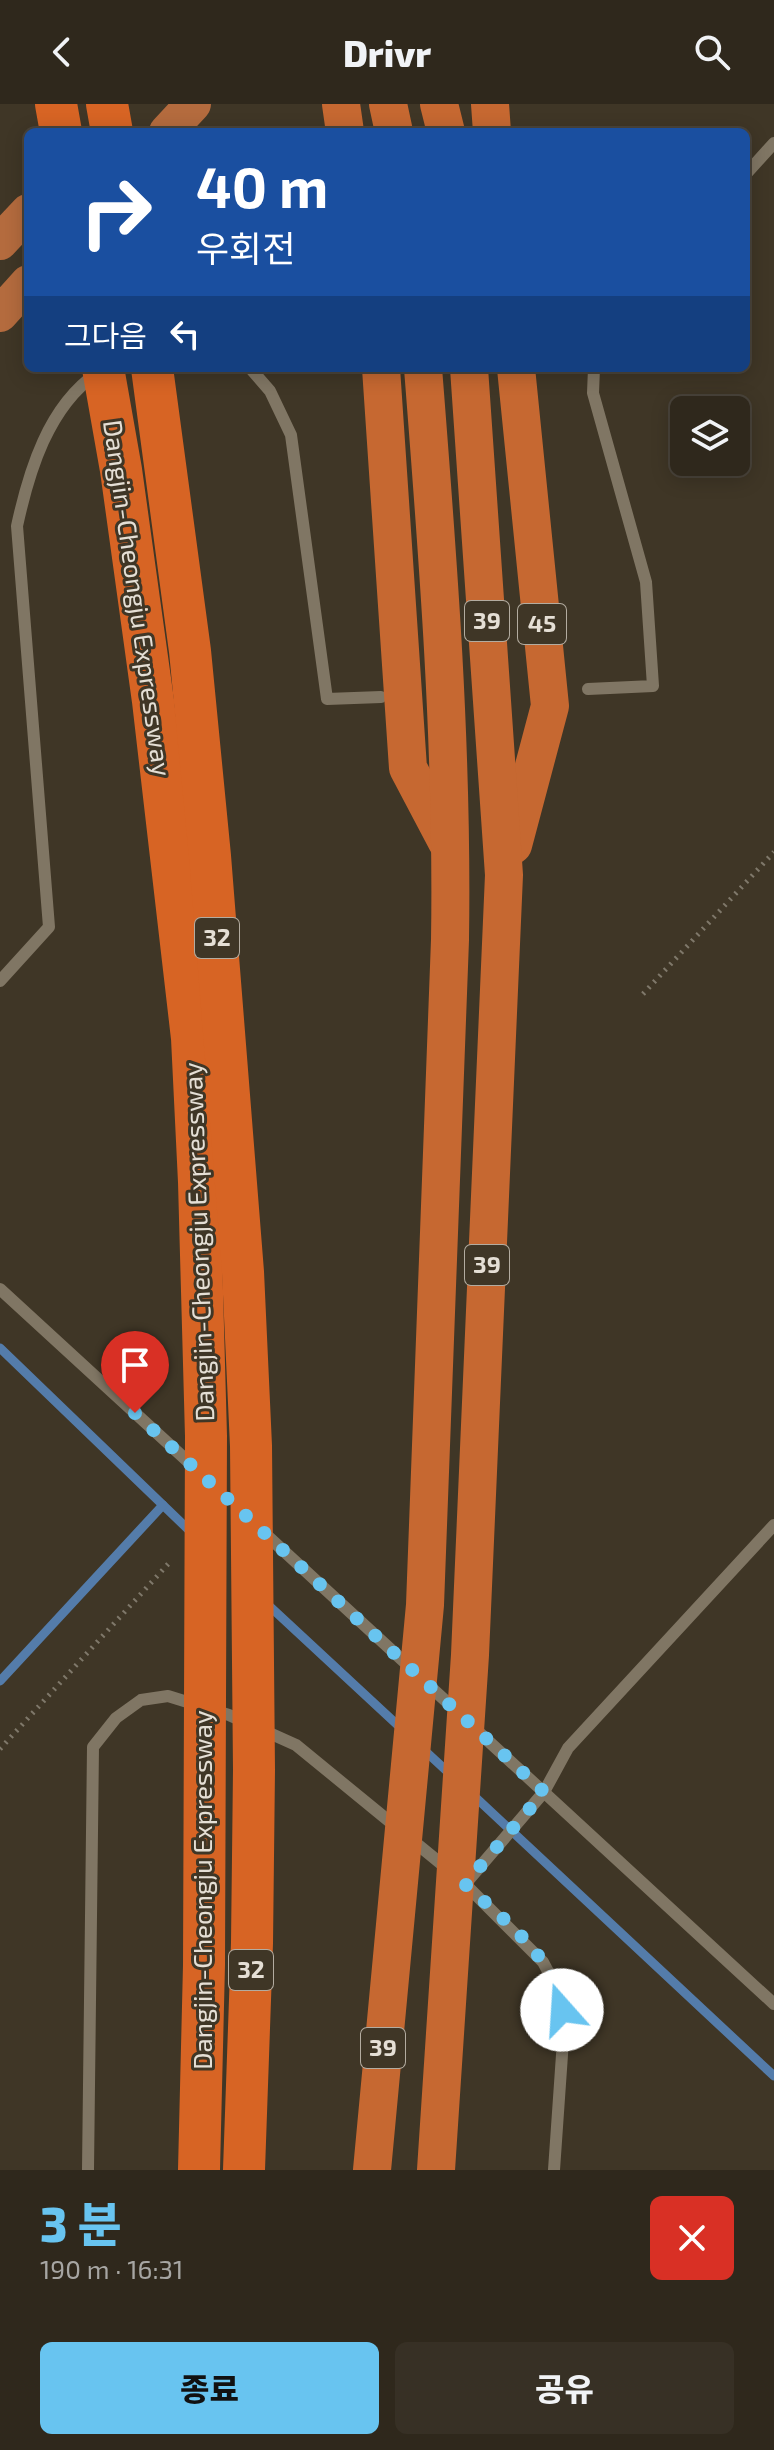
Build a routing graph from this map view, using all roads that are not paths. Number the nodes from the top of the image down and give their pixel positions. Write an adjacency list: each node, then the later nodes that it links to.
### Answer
1 (56, 104): 9 (highway)
2 (107, 104): 11 (highway)
3 (128, 104): 10 (main road)
4 (193, 104): 12 (main road)
5 (341, 104): 13 (highway)
6 (388, 104): 14 (highway)
7 (439, 104): 15 (highway)
8 (490, 104): 16 (highway)
9 (60, 128)
10 (106, 128)
11 (111, 128)
12 (171, 128)
13 (344, 128)
14 (393, 128)
15 (445, 128)
16 (492, 128)
17 (774, 143): 18 (lane)
18 (750, 170)
19 (24, 216): 20 (main road)
20 (0, 242)
21 (24, 287): 22 (main road)
22 (0, 314)
23 (98, 372): 36 (lane)
24 (105, 372): 45 (highway, Dangjin-Cheongju Expressway / 32)
25 (153, 372): 46 (highway, Dangjin-Cheongju Expressway / 32)
26 (253, 372): 33 (lane)
27 (381, 372): 34 (highway)
28 (423, 372): 34 (highway, 39)
29 (469, 372): 35 (highway, 39)
30 (516, 372): 35 (highway, 45)
31 (594, 372): 32 (lane)
32 (588, 689)
33 (381, 697)
34 (452, 852): 47 (highway, 39)
35 (504, 875): 48 (highway, 39)
36 (0, 981)
37 (0, 1289): 38 (lane)
38 (214, 1486)
39 (237, 1508): 41 (lane)
40 (774, 1525): 41 (lane)
41 (544, 1792): 42 (lane); 43 (lane)
42 (465, 1884): 44 (lane); 49 (lane)
43 (774, 2004)
44 (88, 2170)
45 (199, 2170)
46 (244, 2170)
47 (372, 2170)
48 (436, 2170)
49 (554, 2170)

